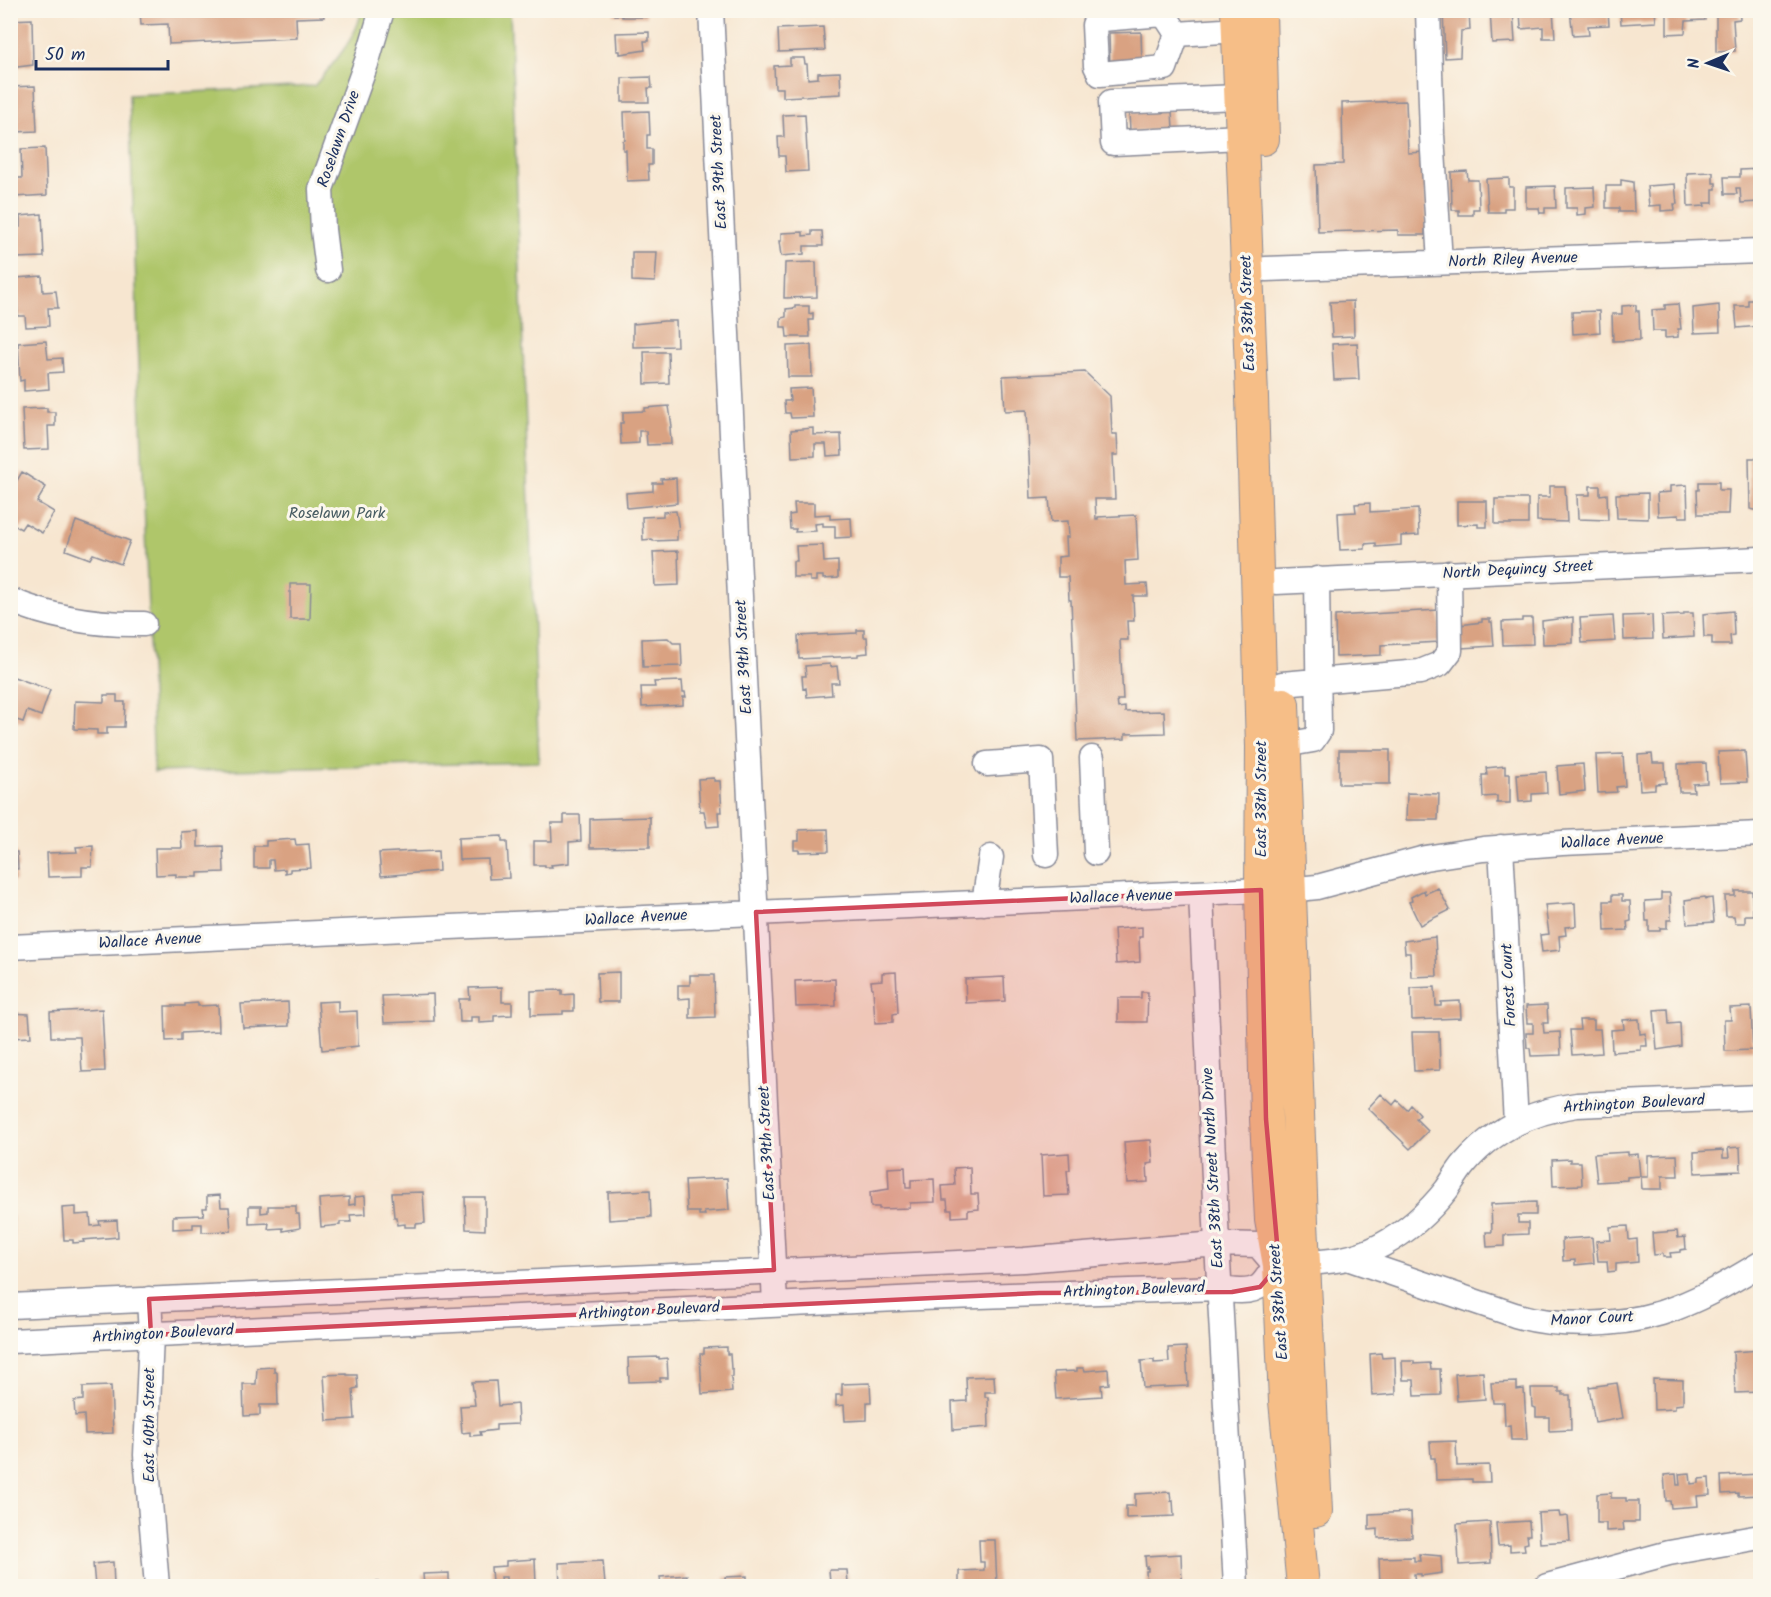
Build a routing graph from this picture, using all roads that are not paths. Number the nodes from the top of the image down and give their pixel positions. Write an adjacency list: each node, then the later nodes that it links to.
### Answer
1 (382, 10): 11 (street, Roselawn Drive)
2 (711, 10): 31 (street, East 39th Street)
3 (1428, 10): 9 (street)
4 (1245, 17): 5 (street); 6 (main road, East 38th Street); 10 (main road, East 38th Street)
5 (1177, 34)
6 (1240, 97): 7 (main road, East 38th Street); 7 (street)
7 (1242, 137): 28 (main road, East 38th Street)
8 (1761, 251): 9 (street, North Riley Avenue)
9 (1440, 262): 10 (street, North Riley Avenue)
10 (1266, 269): 15 (main road, East 38th Street)
11 (328, 270)
12 (1761, 560): 13 (street, North Dequincy Street)
13 (1449, 573): 14 (street, North Dequincy Street); 18 (street)
14 (1317, 579): 15 (street, North Dequincy Street); 18 (street)
15 (1276, 582): 19 (main road, East 38th Street)
16 (10, 600): 17 (street)
17 (144, 624)
18 (1318, 681): 19 (street); 20 (street)
19 (1282, 684): 20 (main road, East 38th Street)
20 (1284, 745): 28 (main road, East 38th Street)
21 (1092, 758): 25 (street)
22 (987, 764): 26 (street)
23 (1761, 834): 24 (street, Wallace Avenue)
24 (1501, 847): 28 (street, Wallace Avenue); 34 (street, Forest Court)
25 (1096, 853)
26 (1046, 855)
27 (991, 857): 30 (street)
28 (1275, 890): 29 (street, Wallace Avenue); 38 (main road, East 38th Street)
29 (1201, 894): 30 (street, Wallace Avenue); 35 (street, East 38th Street North Drive)
30 (984, 903): 31 (street, Wallace Avenue)
31 (756, 912): 32 (street, Wallace Avenue); 39 (street, East 39th Street)
32 (10, 947)
33 (1761, 1097): 34 (street, Arthington Boulevard)
34 (1516, 1123): 36 (street, Arthington Boulevard)
35 (1216, 1244): 38 (street); 39 (street); 40 (street, East 38th Street North Drive)
36 (1350, 1259): 37 (street, Manor Court); 38 (street, Arthington Boulevard)
37 (1761, 1264)
38 (1286, 1265): 40 (street, Arthington Boulevard); 49 (main road, East 38th Street); 50 (main road, East 38th Street)
39 (774, 1270): 41 (street); 42 (street, East 39th Street)
40 (1219, 1288): 42 (street, Arthington Boulevard); 48 (street, East 38th Street North Drive)
41 (149, 1299): 43 (street); 44 (street, East 40th Street)
42 (775, 1305): 44 (street, Arthington Boulevard)
43 (10, 1306)
44 (151, 1335): 45 (street, Arthington Boulevard); 47 (street, East 40th Street)
45 (10, 1341)
46 (1761, 1537): 51 (street)
47 (157, 1587)
48 (1236, 1587)
49 (1303, 1587)
50 (1321, 1587)
51 (1547, 1587)

